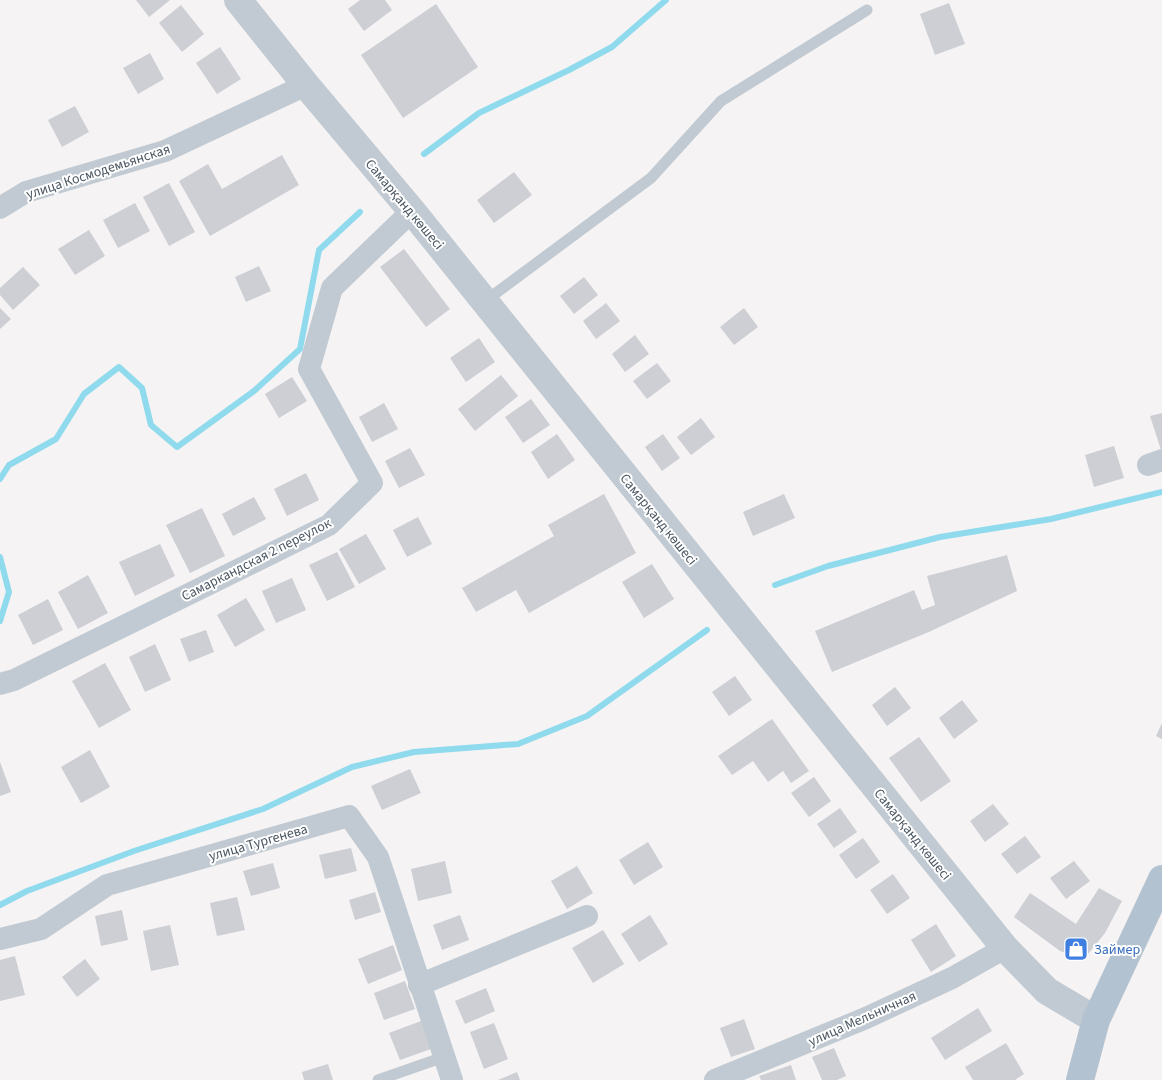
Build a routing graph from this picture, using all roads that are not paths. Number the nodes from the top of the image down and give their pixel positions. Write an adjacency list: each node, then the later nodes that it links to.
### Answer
1 (238, 0): 3 (street, Самарқанд көшесі)
2 (867, 10): 6 (lane)
3 (306, 85): 4 (street, улица Космодемьянская); 5 (street, Самарқанд көшесі)
4 (0, 208)
5 (412, 211): 6 (street, Самарқанд көшесі); 7 (street, Самаркандская 2 переулок)
6 (484, 302): 11 (street, Самарқанд көшесі)
7 (0, 684)
8 (1162, 879): 13 (main road)
9 (587, 916): 12 (street)
10 (0, 940): 12 (street, улица Тургенева)
11 (1005, 948): 13 (street, Самарқанд көшесі); 17 (street, улица Мельничная)
12 (419, 985): 14 (street, улица Тургенева)
13 (1096, 1020): 18 (main road)
14 (444, 1057): 15 (lane); 16 (street, улица Тургенева)
15 (378, 1080)
16 (452, 1080)
17 (715, 1080)
18 (1080, 1080)

